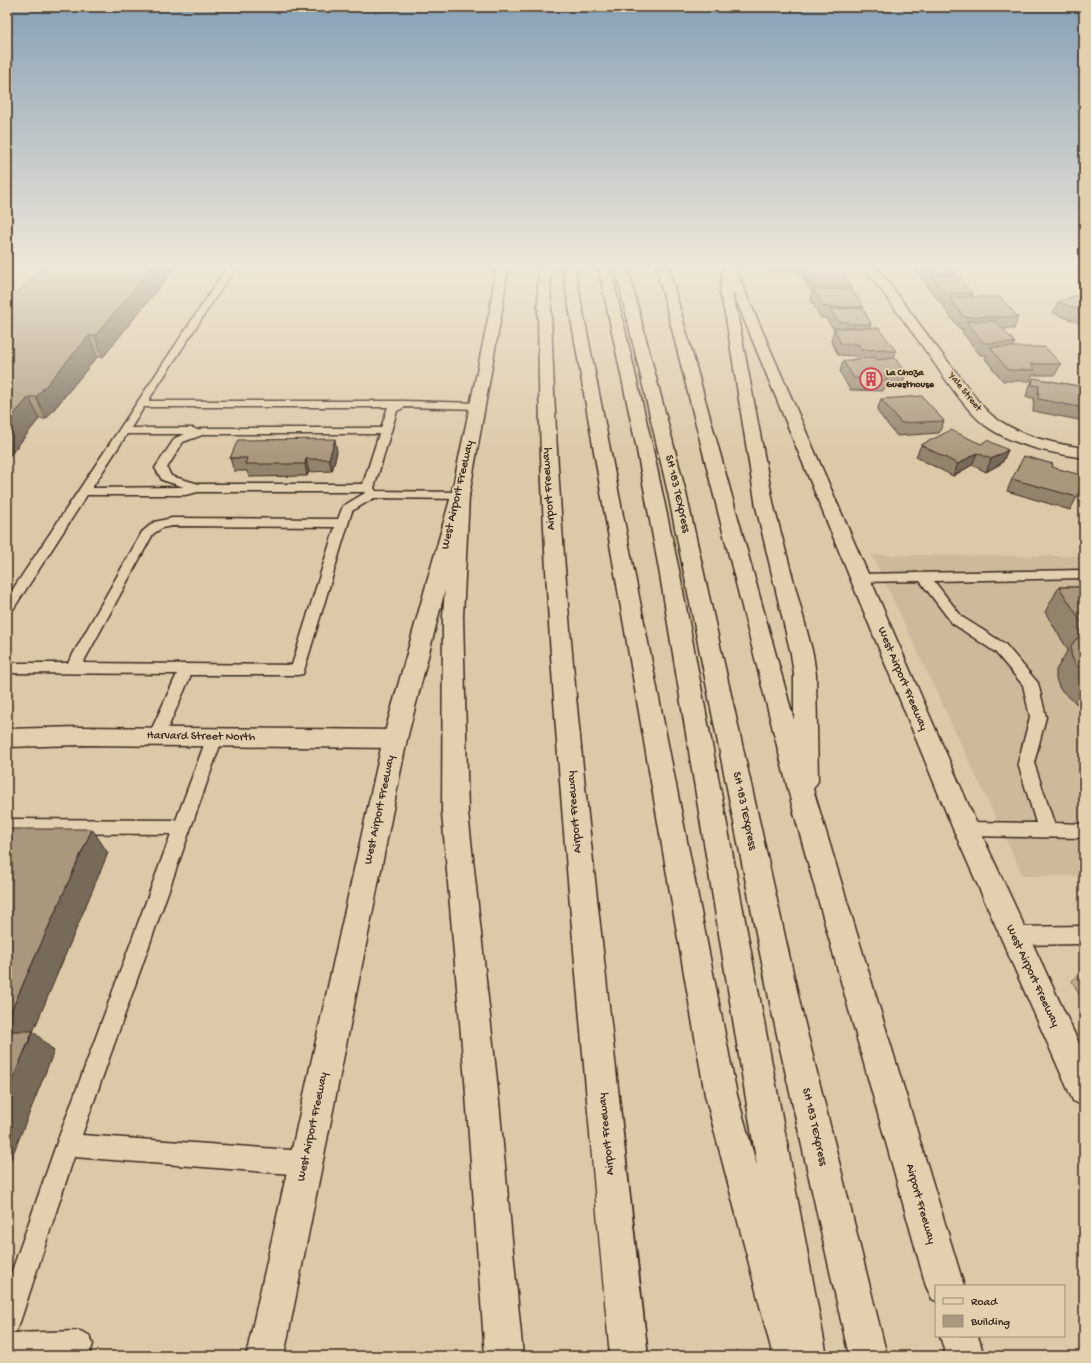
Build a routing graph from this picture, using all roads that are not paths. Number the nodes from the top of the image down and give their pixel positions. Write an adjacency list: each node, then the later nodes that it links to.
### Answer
1 (190, 330): 11 (lane)
2 (492, 330): 13 (main road, West Airport Freeway)
3 (545, 330): 52 (main road, Airport Freeway)
4 (580, 330): 53 (main road)
5 (618, 330): 54 (main road, SH 183 TEXpress)
6 (637, 330): 55 (main road, SH 183 TEXpress)
7 (679, 330): 34 (main road, Airport Freeway)
8 (734, 330): 34 (main road)
9 (755, 330): 25 (main road, West Airport Freeway)
10 (917, 330): 17 (main road, Yale Street)
11 (141, 404): 12 (lane); 14 (lane)
12 (403, 404): 13 (lane); 16 (lane)
13 (478, 406): 21 (main road, West Airport Freeway)
14 (124, 431): 15 (lane); 20 (lane)
15 (204, 431): 16 (lane); 18 (lane)
16 (385, 431): 19 (lane)
17 (1084, 453)
18 (198, 488): 19 (lane); 20 (lane)
19 (370, 491): 21 (lane); 22 (lane)
20 (83, 492): 26 (lane)
21 (460, 496): 33 (main road, West Airport Freeway); 51 (main road)
22 (343, 523): 28 (lane); 29 (lane)
23 (1084, 574): 24 (lane)
24 (924, 577): 25 (lane); 38 (lane)
25 (859, 578): 37 (main road, West Airport Freeway)
26 (7, 608)
27 (7, 668): 28 (lane)
28 (73, 668): 29 (lane)
29 (186, 670): 30 (lane)
30 (156, 737): 31 (main road, Harvard Street North); 32 (main road, Harvard Street North)
31 (215, 737): 33 (main road, Harvard Street North); 36 (lane)
32 (7, 738)
33 (395, 739): 44 (main road, West Airport Freeway)
34 (806, 814): 45 (main road, Airport Freeway)
35 (7, 826): 36 (lane)
36 (182, 827): 43 (lane)
37 (966, 829): 38 (lane); 40 (main road, West Airport Freeway)
38 (1047, 830): 39 (lane)
39 (1084, 831)
40 (1013, 936): 41 (lane); 42 (main road, West Airport Freeway)
41 (1084, 936)
42 (1084, 1090)
43 (67, 1145): 44 (lane); 46 (lane)
44 (305, 1163): 50 (main road, West Airport Freeway)
45 (944, 1285)
46 (7, 1322)
47 (959, 1337): 56 (main road)
48 (7, 1346): 49 (lane)
49 (76, 1356)
50 (265, 1356)
51 (504, 1356)
52 (629, 1356)
53 (792, 1356)
54 (808, 1356)
55 (868, 1356)
56 (965, 1356)

